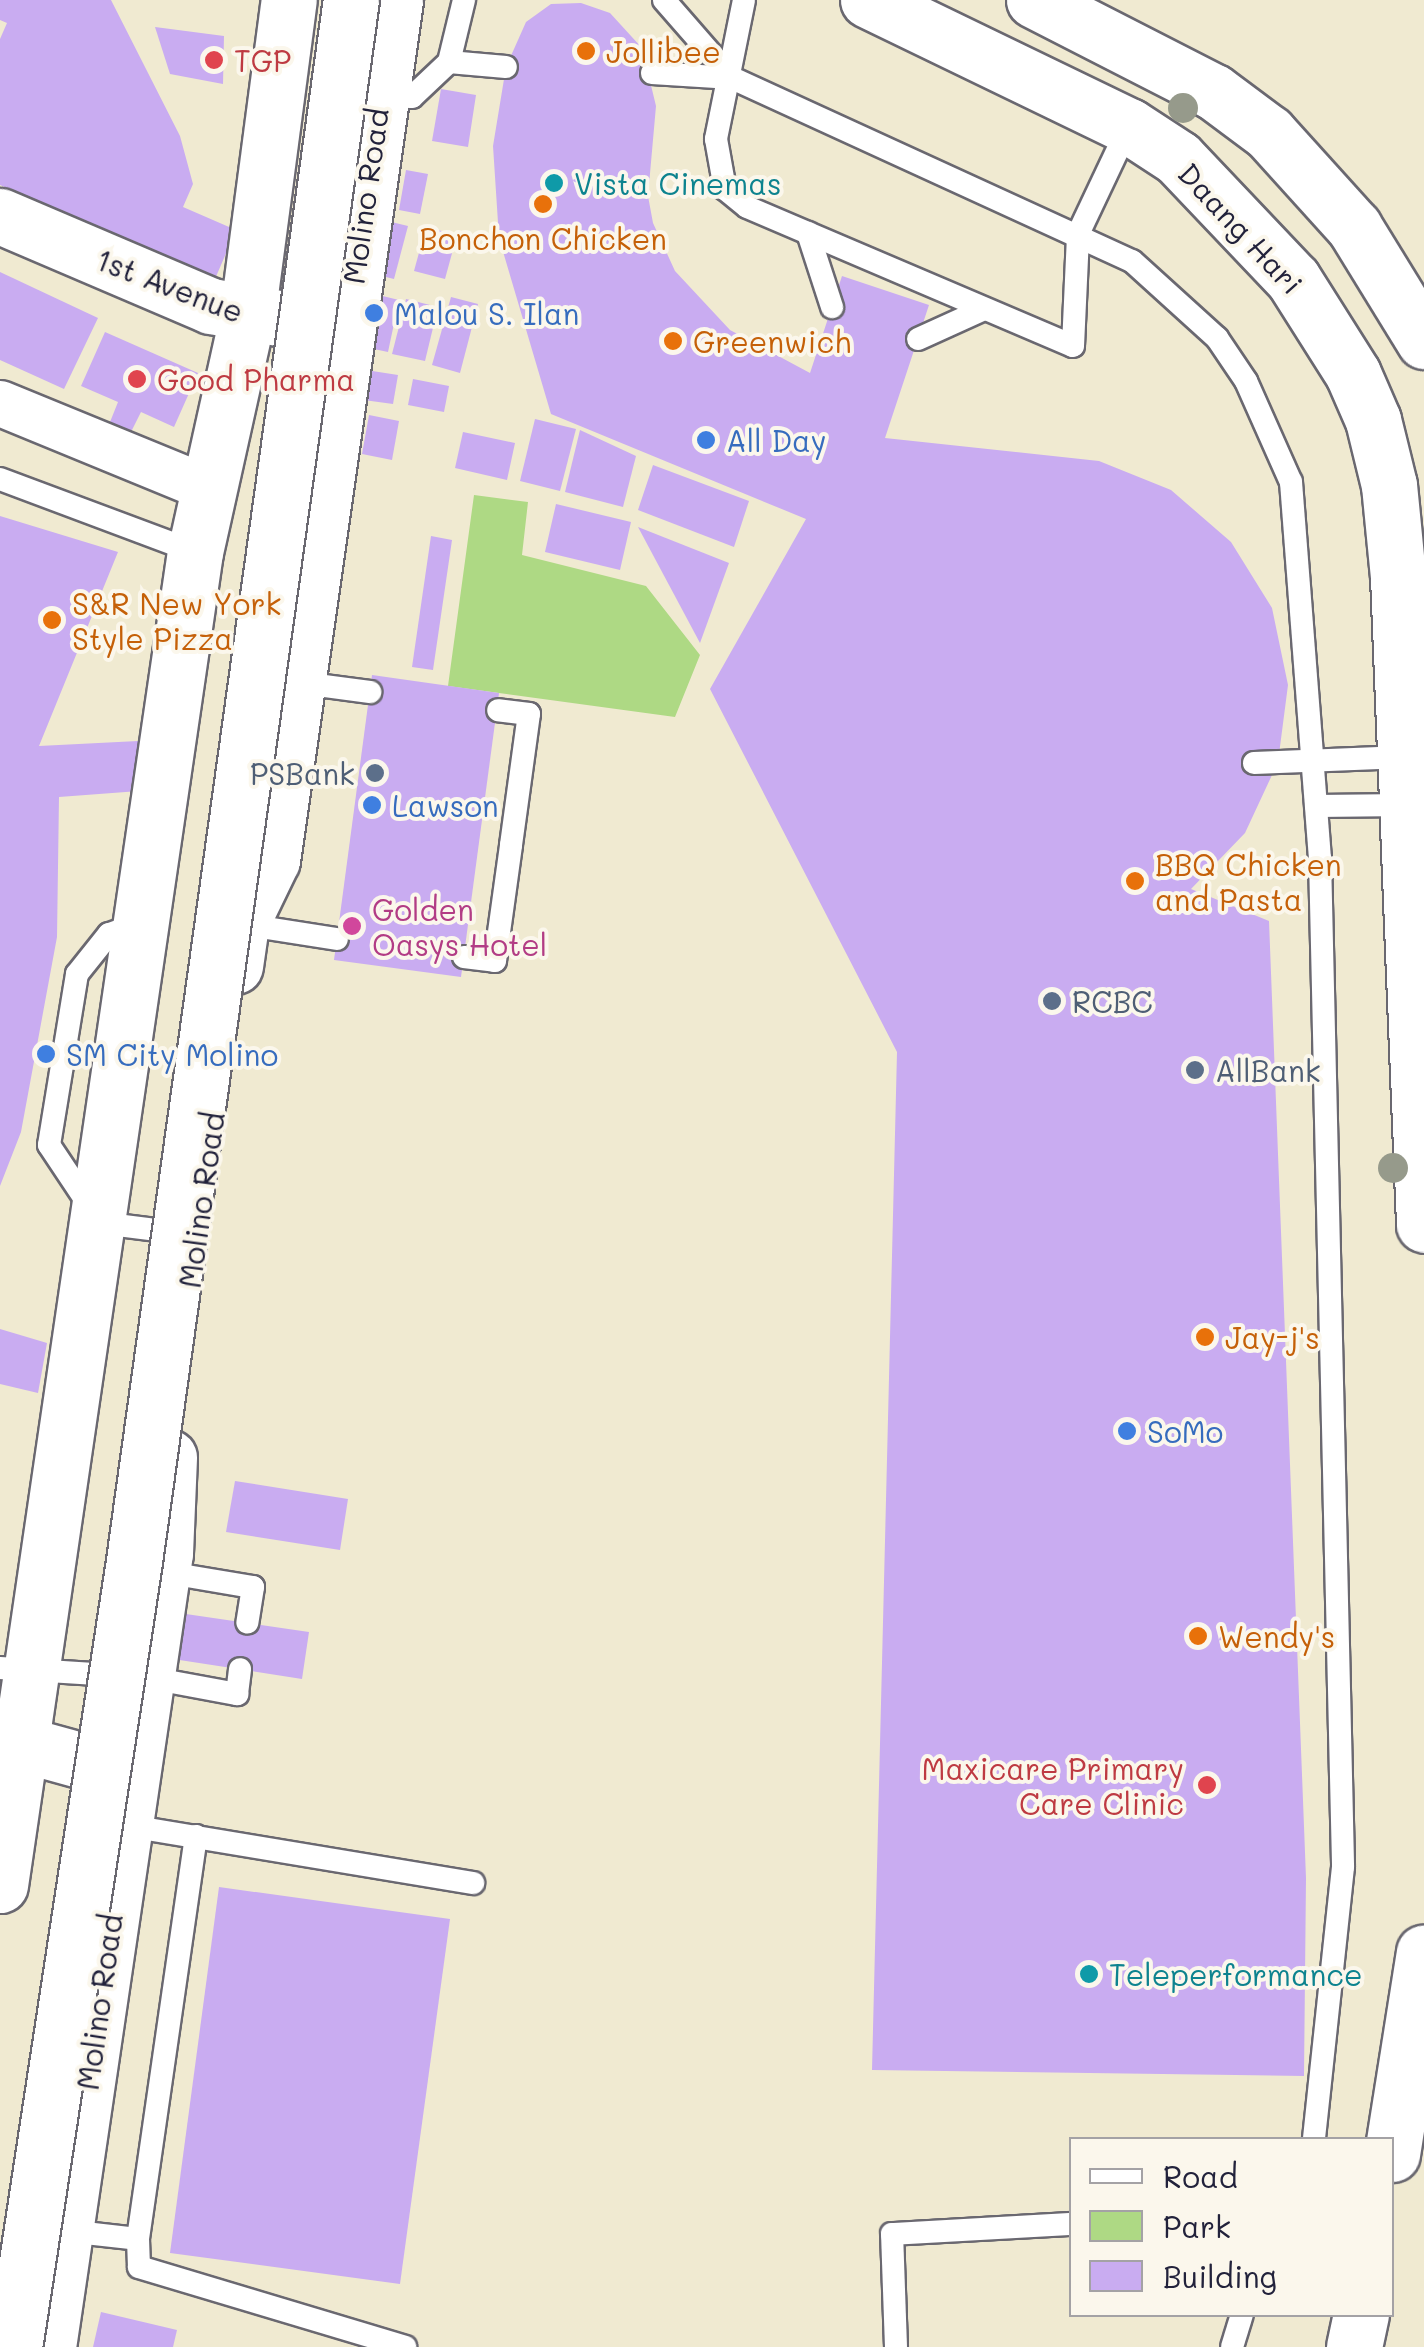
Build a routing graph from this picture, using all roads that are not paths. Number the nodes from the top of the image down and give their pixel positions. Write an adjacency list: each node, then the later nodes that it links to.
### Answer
1 (289, 0): 21 (main road)
2 (320, 0): 57 (main road, Molino Road)
3 (351, 0): 61 (main road, Molino Road, bridge)
4 (395, 0): 14 (main road, Molino Road)
5 (464, 0): 10 (lane)
6 (664, 0): 13 (lane)
7 (744, 0): 13 (lane)
8 (868, 0): 15 (main road, Daang Hari)
9 (1034, 0): 24 (main road)
10 (449, 62): 11 (lane); 14 (lane)
11 (506, 66)
12 (652, 74): 13 (lane)
13 (732, 78): 17 (lane); 18 (lane)
14 (380, 96): 22 (main road, Molino Road)
15 (1129, 126): 18 (lane); 34 (main road, Daang Hari)
16 (0, 216): 21 (main road, 1st Avenue)
17 (808, 233): 19 (lane); 20 (lane)
18 (1078, 234): 20 (lane); 33 (lane)
19 (832, 307)
20 (984, 309): 23 (lane)
21 (247, 317): 22 (main road, 1st Avenue); 27 (main road)
22 (346, 330): 29 (main road, Molino Road)
23 (918, 339)
24 (1424, 341)
25 (0, 402): 27 (street)
26 (0, 478): 28 (lane)
27 (212, 490): 28 (main road)
28 (196, 552): 39 (main road)
29 (295, 682): 30 (lane); 36 (main road, Molino Road)
30 (370, 692)
31 (498, 710): 38 (lane)
32 (1254, 762): 33 (lane)
33 (1314, 762): 34 (lane); 35 (lane)
34 (1415, 784): 35 (lane); 40 (main road, Daang Hari)
35 (1316, 806): 53 (lane)
36 (241, 924): 37 (lane); 41 (main road, Molino Road)
37 (337, 940)
38 (464, 957)
39 (101, 1222): 41 (lane); 44 (main road)
40 (1424, 1224)
41 (195, 1235): 42 (main road, Molino Road)
42 (165, 1553): 43 (lane); 46 (main road, Molino Road)
43 (247, 1622)
44 (16, 1670): 46 (lane); 47 (main road)
45 (240, 1670): 46 (lane)
46 (145, 1678): 48 (main road, Molino Road)
47 (10, 1740): 48 (main road); 51 (main road)
48 (127, 1799): 49 (lane); 56 (main road, Molino Road)
49 (196, 1836): 50 (lane); 58 (lane)
50 (473, 1882)
51 (0, 1885)
52 (1424, 1953): 54 (main road)
53 (1314, 2137)
54 (1394, 2141)
55 (1069, 2224): 64 (lane)
56 (66, 2231): 58 (lane); 62 (main road, Molino Road)
57 (0, 2237)
58 (138, 2240): 63 (lane)
59 (1241, 2317): 65 (lane)
60 (1360, 2317): 66 (main road)
61 (14, 2347)
62 (48, 2347)
63 (404, 2347)
64 (896, 2347)
65 (1232, 2347)
66 (1354, 2347)

